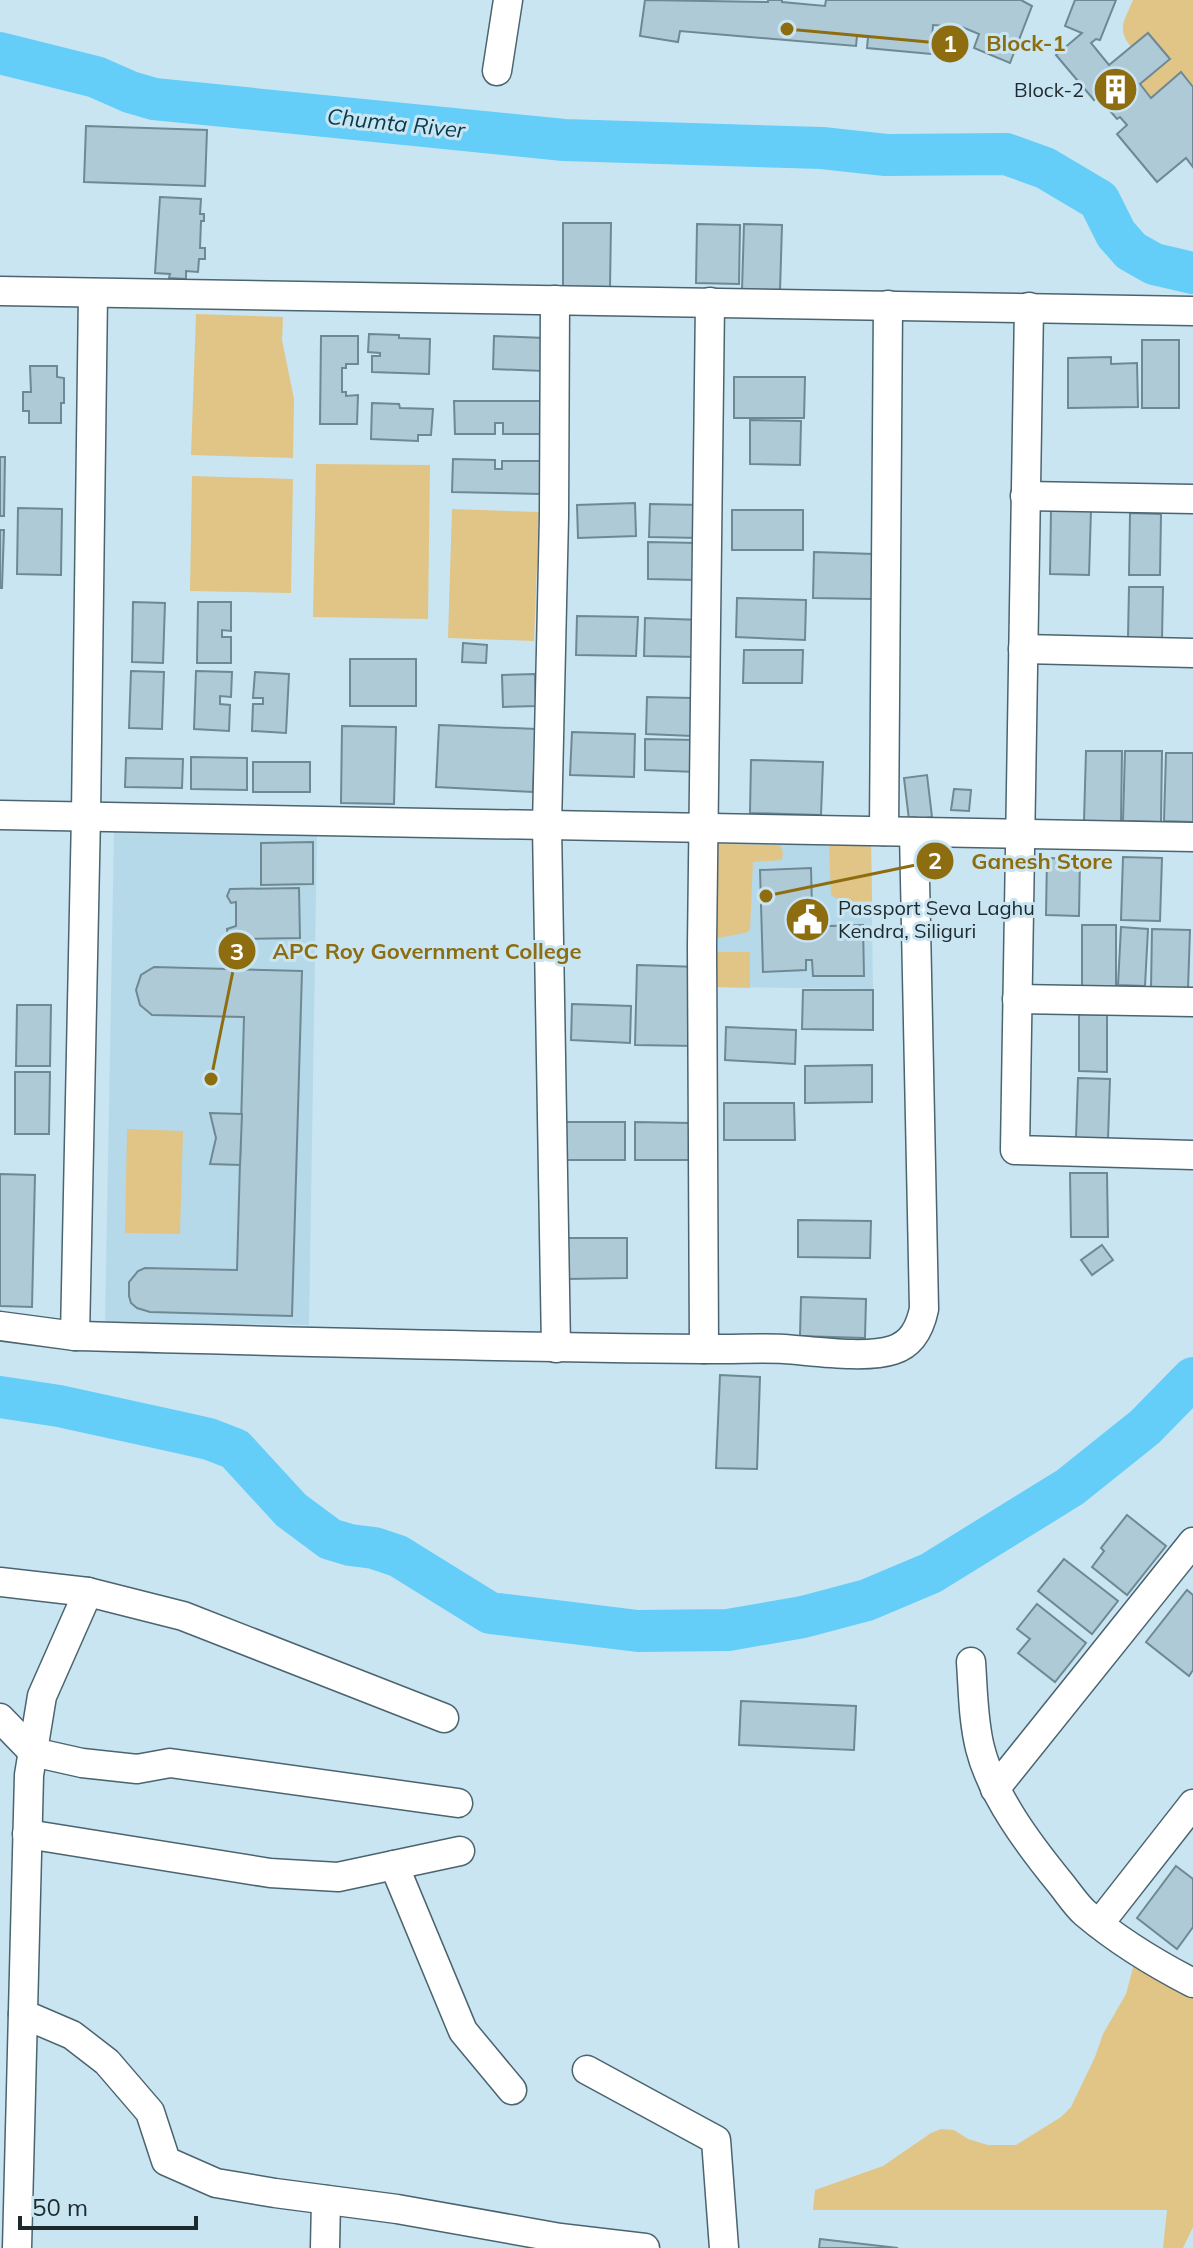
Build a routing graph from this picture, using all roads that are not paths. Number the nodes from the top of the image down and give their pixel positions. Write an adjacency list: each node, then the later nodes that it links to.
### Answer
1 (508, 0): 2 (street)
2 (497, 71)
3 (0, 291): 4 (street)
4 (93, 293): 5 (street); 15 (street)
5 (555, 300): 6 (street); 16 (street)
6 (710, 302): 7 (street); 17 (street)
7 (888, 305): 8 (street); 18 (street)
8 (1029, 307): 9 (street); 10 (street)
9 (1193, 311)
10 (1025, 496): 11 (street); 12 (street)
11 (1193, 499)
12 (1023, 649): 13 (street); 20 (street)
13 (1193, 653)
14 (0, 815): 15 (street)
15 (86, 815): 16 (street); 26 (street)
16 (547, 826): 17 (street); 27 (street)
17 (704, 828): 18 (street); 28 (street)
18 (884, 831): 19 (street)
19 (914, 832): 20 (street); 28 (street)
20 (1020, 834): 21 (street); 22 (street)
21 (1193, 837)
22 (1017, 999): 23 (street); 24 (street)
23 (1193, 1002)
24 (1193, 1155)
25 (0, 1326): 26 (street)
26 (75, 1336): 27 (street)
27 (556, 1348): 28 (street)
28 (704, 1349)
29 (1193, 1542): 36 (street)
30 (0, 1582): 31 (street)
31 (88, 1592): 34 (street); 35 (street)
32 (971, 1662): 36 (street)
33 (0, 1718): 35 (street)
34 (444, 1718)
35 (33, 1752): 37 (street); 39 (street)
36 (995, 1789): 42 (street)
37 (458, 1803)
38 (1193, 1804): 42 (street)
39 (27, 1834): 41 (street); 44 (street)
40 (460, 1851): 41 (street)
41 (394, 1865): 46 (street)
42 (1099, 1924): 43 (street)
43 (1193, 1983)
44 (23, 2014): 47 (street); 48 (street)
45 (587, 2070): 51 (street)
46 (512, 2090)
47 (326, 2200): 49 (street); 50 (street)
48 (17, 2248)
49 (325, 2248)
50 (645, 2248)
51 (724, 2248)

